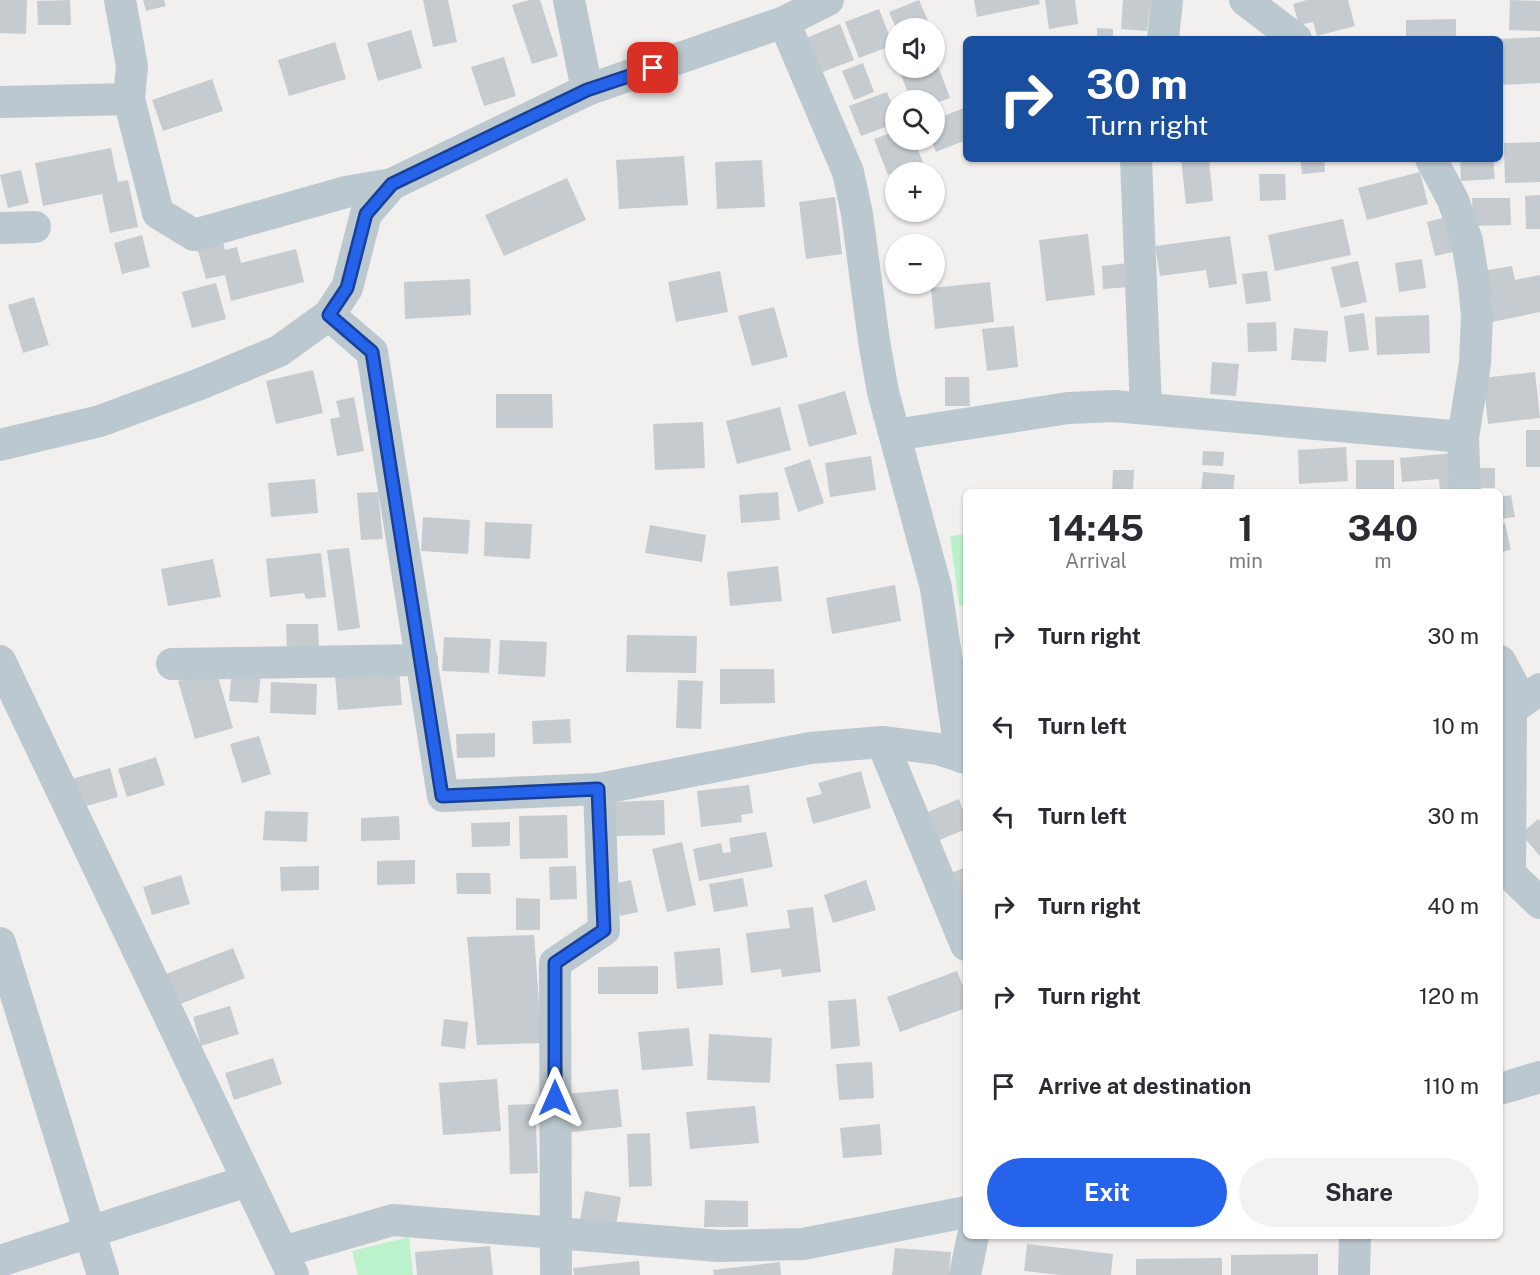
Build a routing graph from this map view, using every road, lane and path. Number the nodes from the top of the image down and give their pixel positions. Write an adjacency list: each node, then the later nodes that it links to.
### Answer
1 (120, 0): 10 (street)
2 (569, 0): 9 (street)
3 (828, 0): 6 (street)
4 (1167, 0): 7 (street)
5 (1245, 0): 8 (street)
6 (784, 22): 9 (street); 19 (street)
7 (1163, 36)
8 (1292, 36)
9 (587, 90): 14 (street)
10 (129, 99): 11 (street); 14 (street)
11 (0, 102)
12 (1136, 162): 18 (street)
13 (1433, 162): 20 (street)
14 (392, 184): 17 (street)
15 (35, 227): 16 (street)
16 (0, 228)
17 (329, 315): 21 (street); 23 (street)
18 (1146, 408): 19 (street); 20 (street)
19 (895, 435): 29 (street)
20 (1463, 437): 22 (street)
21 (0, 445)
22 (1465, 489)
23 (422, 660): 25 (street); 31 (street)
24 (0, 661): 37 (street)
25 (172, 664)
26 (1503, 668): 27 (street)
27 (1518, 704): 32 (street)
28 (882, 742): 30 (street); 31 (street); 33 (street)
29 (963, 752)
30 (963, 758)
31 (598, 789): 39 (street)
32 (1540, 903)
33 (963, 938)
34 (0, 943): 40 (street)
35 (1540, 1077): 36 (street)
36 (1503, 1088)
37 (248, 1181): 40 (street); 44 (street)
38 (963, 1213): 39 (street)
39 (555, 1232): 44 (street); 46 (street)
40 (89, 1233): 43 (street); 45 (street)
41 (972, 1239): 47 (street)
42 (1355, 1239): 48 (street)
43 (0, 1261)
44 (287, 1263)
45 (103, 1275)
46 (556, 1275)
47 (965, 1275)
48 (1354, 1275)

